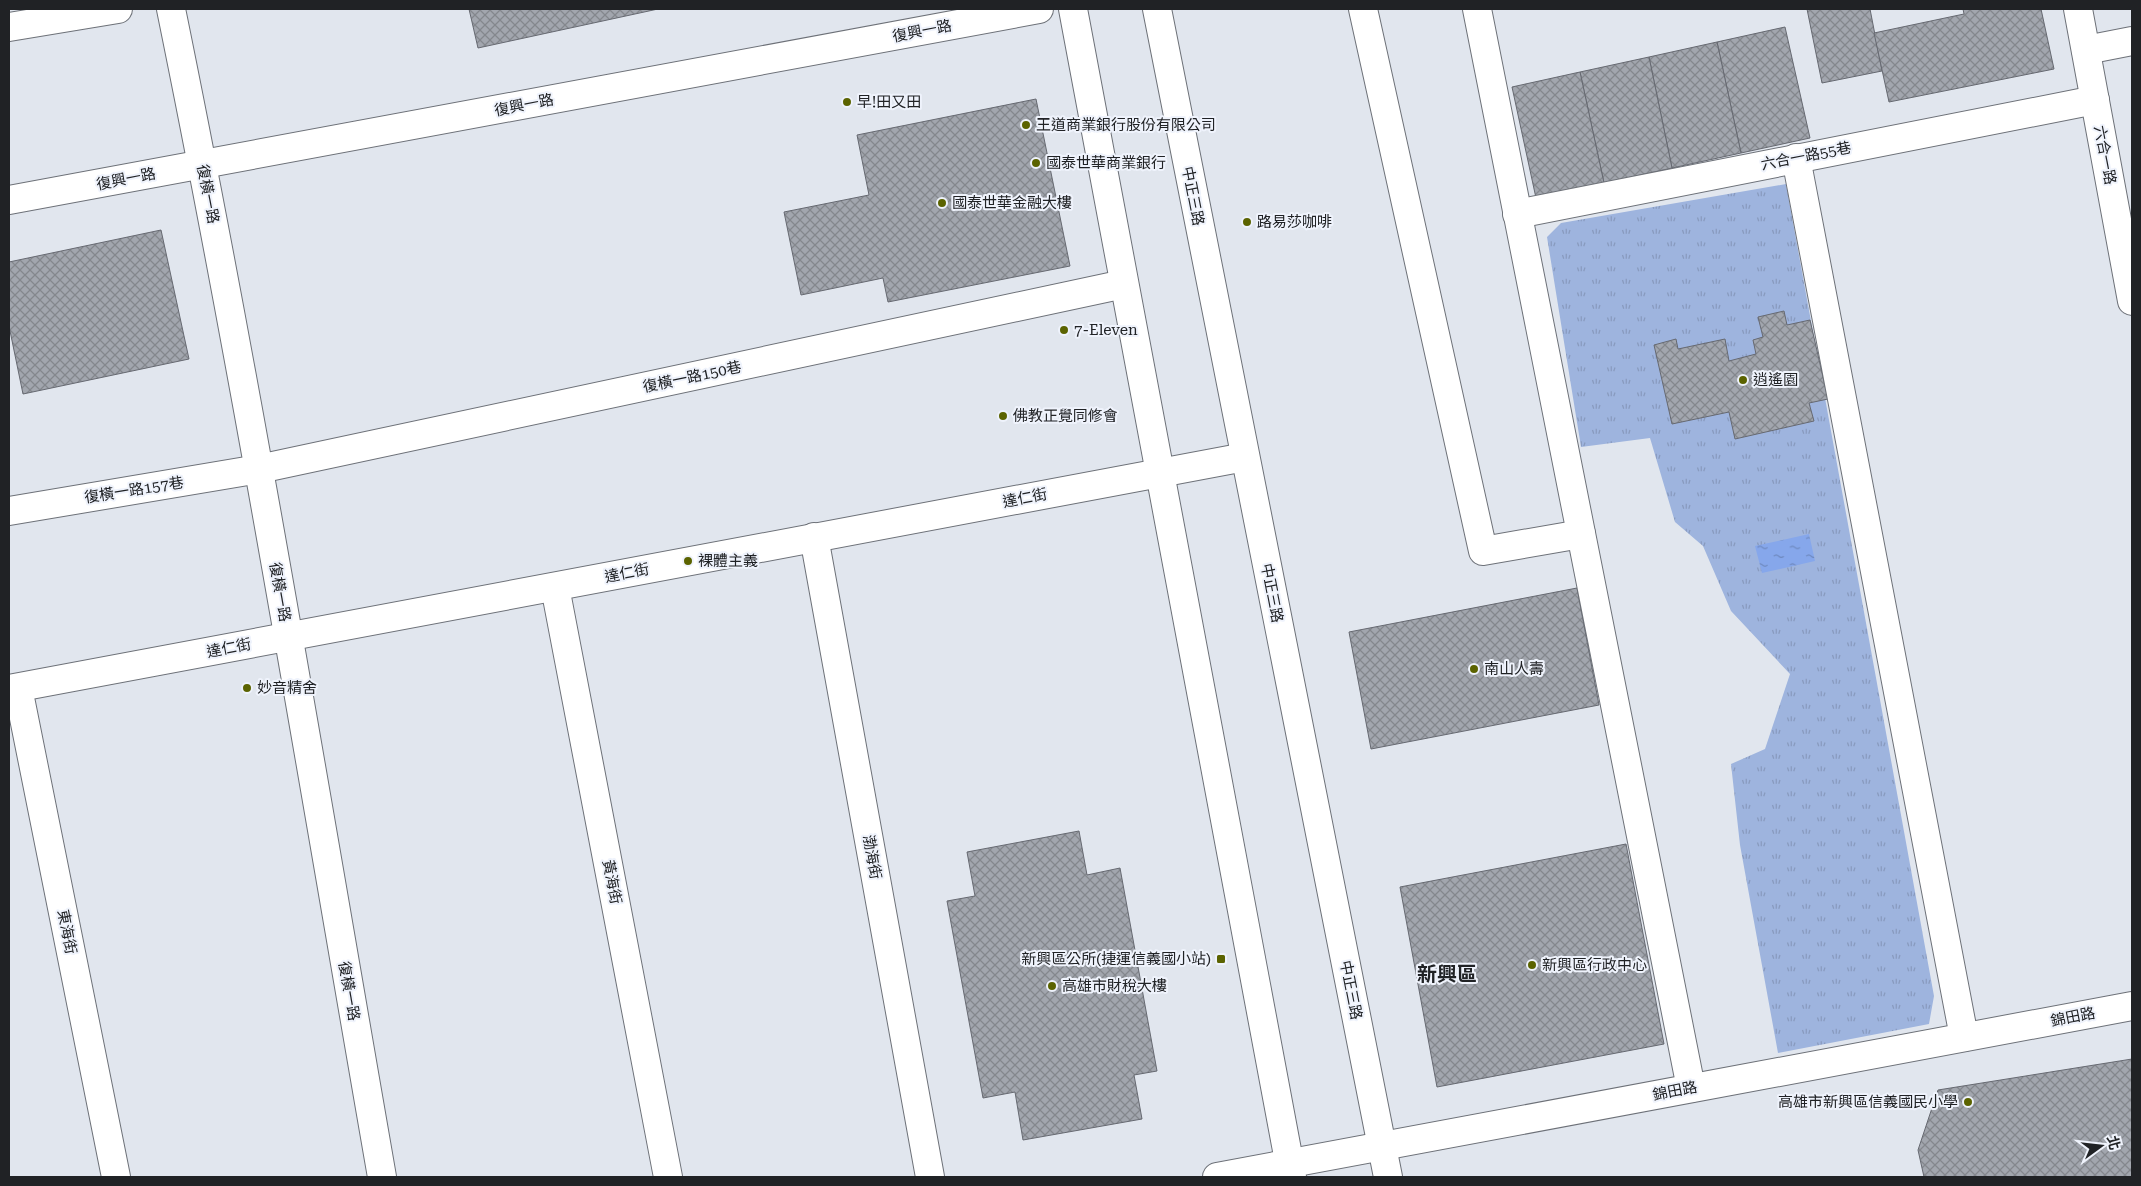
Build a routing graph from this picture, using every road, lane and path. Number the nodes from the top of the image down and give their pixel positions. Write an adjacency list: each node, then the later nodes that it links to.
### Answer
1 (118, 9): 9 (street)
2 (171, 9): 14 (street, 復橫一路)
3 (1039, 9): 14 (street, 復興一路)
4 (1073, 9): 17 (street)
5 (1157, 9): 19 (street, 中正三路)
6 (1363, 9): 23 (street)
7 (1477, 9): 16 (street)
8 (2078, 9): 11 (street, 六合一路)
9 (9, 27)
10 (2132, 41): 11 (street)
11 (2086, 50): 12 (street, 六合一路)
12 (2095, 100): 13 (street, 六合一路55巷); 18 (street, 六合一路)
13 (1796, 158): 16 (street, 六合一路55巷); 29 (street)
14 (203, 164): 15 (street, 復興一路); 20 (street, 復橫一路)
15 (9, 200)
16 (1517, 214): 23 (street)
17 (1124, 284): 20 (street, 復橫一路150巷); 21 (street)
18 (2132, 296)
19 (1245, 457): 21 (street, 達仁街); 31 (street, 中正三路)
20 (259, 469): 22 (street, 復橫一路157巷); 26 (street, 復橫一路)
21 (1160, 472): 24 (street, 達仁街); 32 (street)
22 (9, 511)
23 (1581, 534): 30 (street)
24 (814, 538): 25 (street, 達仁街); 36 (street, 渤海街)
25 (555, 587): 26 (street, 達仁街); 35 (street, 黃海街)
26 (288, 637): 27 (street, 達仁街); 34 (street, 復橫一路)
27 (13, 689): 33 (street, 東海街)
28 (2132, 1006): 29 (street, 錦田路)
29 (1964, 1037): 30 (street, 錦田路)
30 (1691, 1088): 31 (street, 錦田路)
31 (1382, 1146): 32 (street, 錦田路); 38 (street, 中正三路)
32 (1291, 1170): 37 (street, 錦田路)
33 (116, 1177)
34 (382, 1177)
35 (668, 1177)
36 (930, 1177)
37 (1217, 1177)
38 (1388, 1177)

